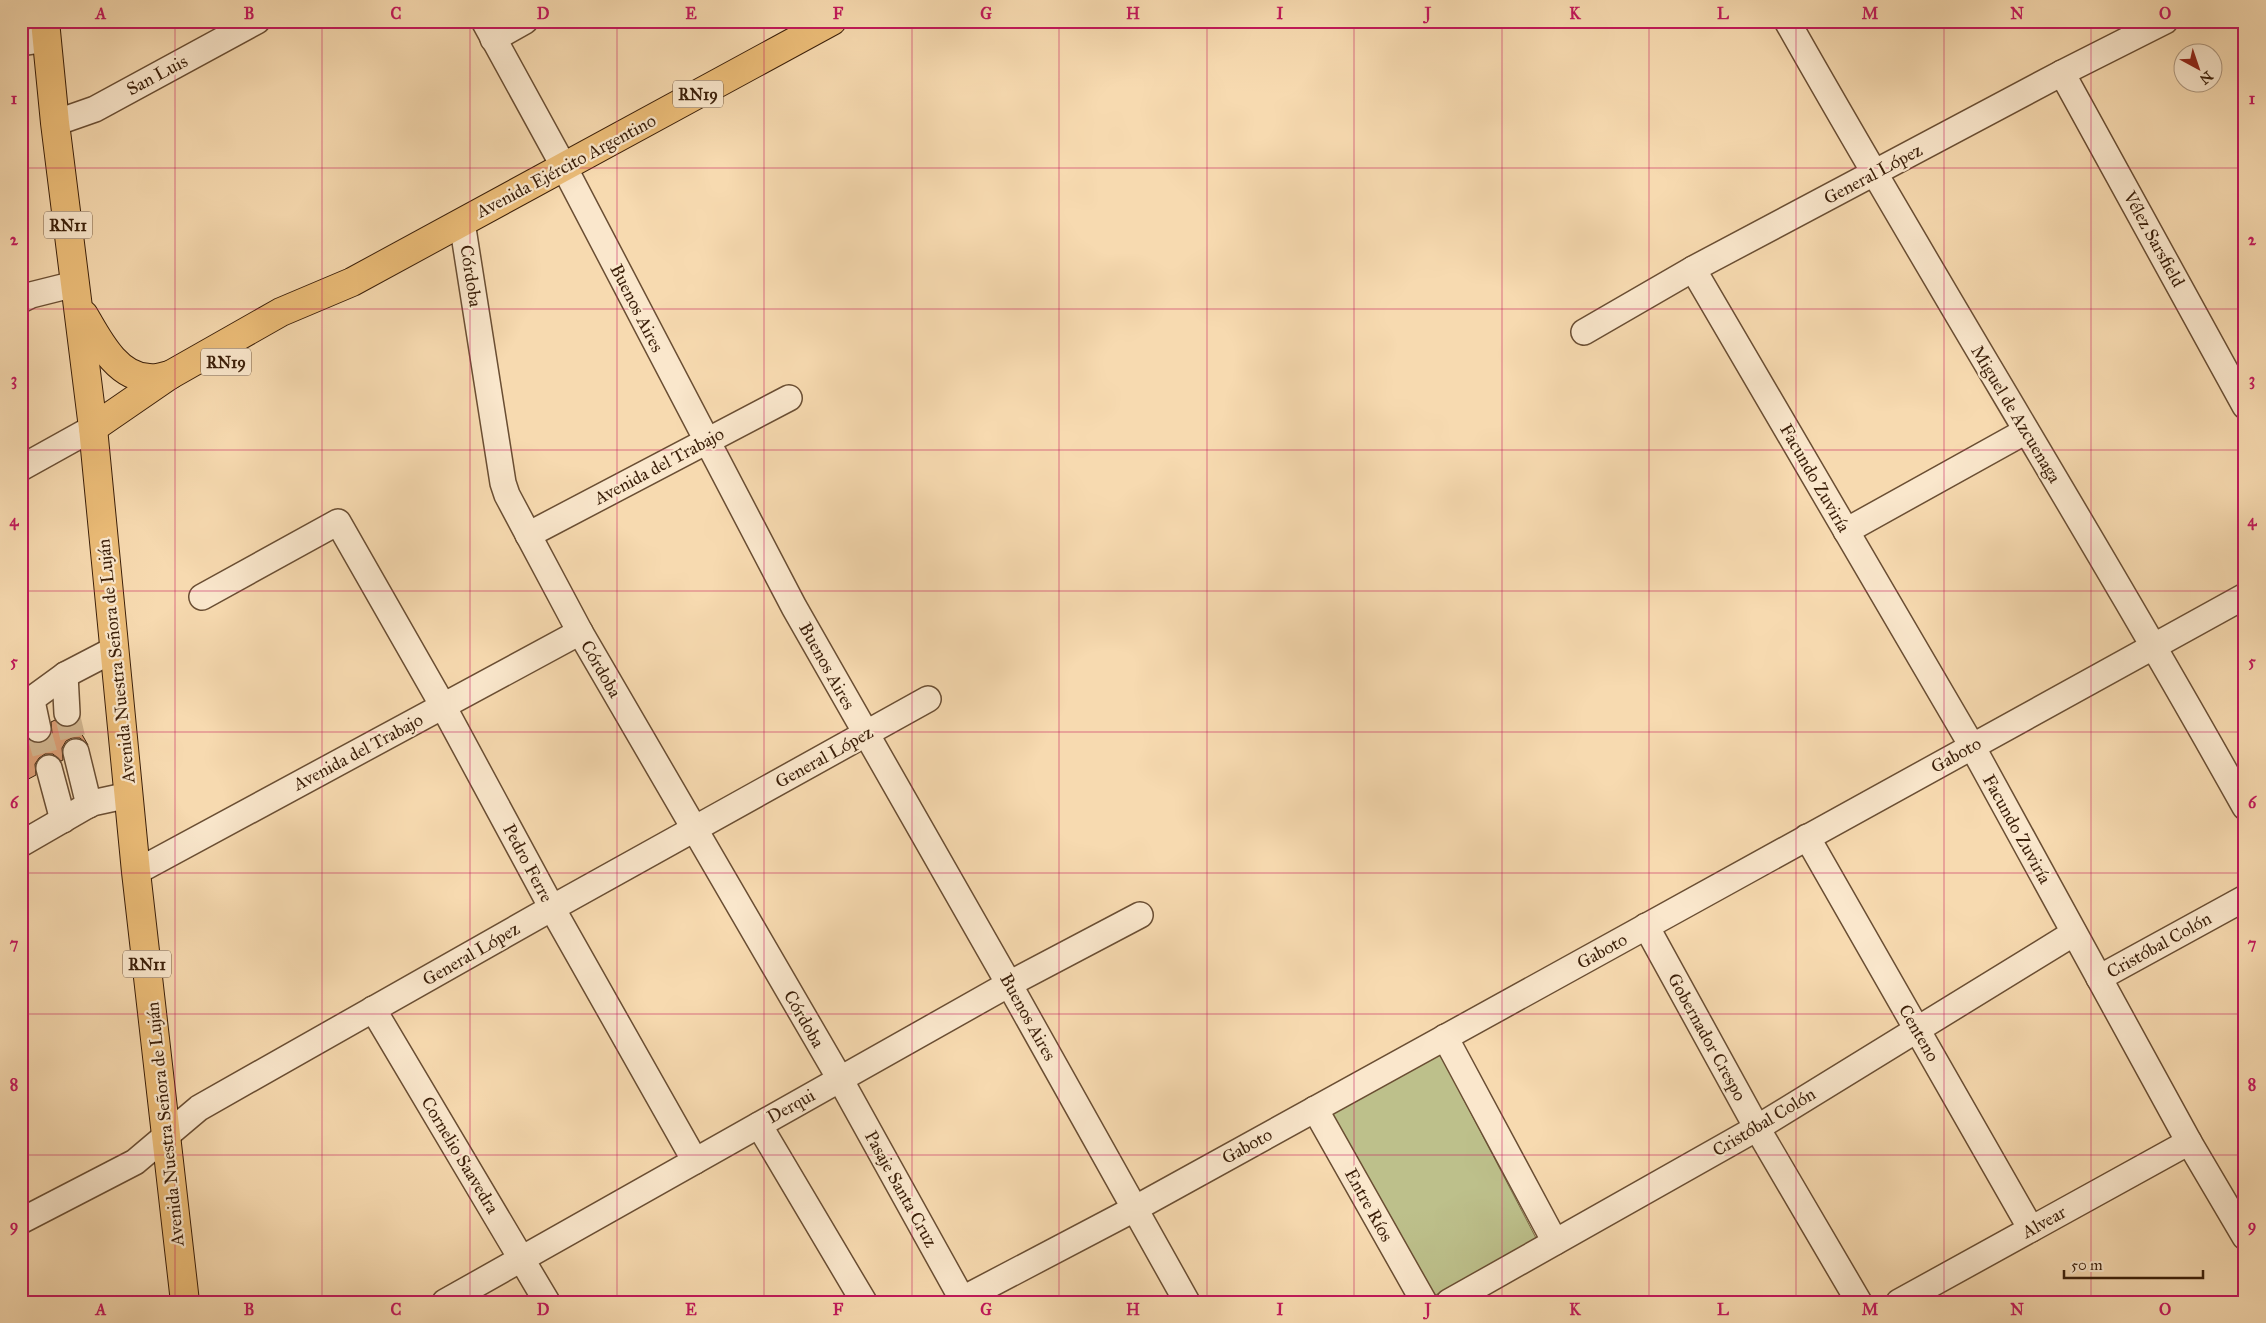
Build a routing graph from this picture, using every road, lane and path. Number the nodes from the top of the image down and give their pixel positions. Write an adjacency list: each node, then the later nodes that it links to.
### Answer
1 (256, 21): 9 (street, San Luis)
2 (525, 21): 6 (street)
3 (832, 21): 10 (main road, Avenida Ejército Argentino / RN19)
4 (1787, 21): 11 (street, Miguel de Azcuenaga)
5 (2165, 21): 8 (street, General López)
6 (488, 30): 10 (street, Buenos Aires)
7 (38, 34): 9 (main road, Avenida Nuestra Señora de Luján / RN11)
8 (2062, 73): 11 (street, General López); 20 (street, Vélez Sarsfield)
9 (55, 123): 15 (main road, Avenida Nuestra Señora de Luján / RN11)
10 (564, 167): 12 (main road, Avenida Ejército Argentino / RN19); 23 (street, Buenos Aires)
11 (1873, 174): 13 (street, General López); 22 (street, Miguel de Azcuenaga)
12 (462, 222): 14 (main road, Avenida Ejército Argentino / RN19); 26 (street, Córdoba)
13 (1693, 269): 17 (street, General López); 25 (street, Facundo Zuviría)
14 (352, 282): 18 (main road, Avenida Ejército Argentino / RN19); 21 (main road, Avenida Ejército Argentino / RN19)
15 (76, 294): 16 (street); 18 (main road); 21 (main road, Avenida Nuestra Señora de Luján / RN11)
16 (21, 300)
17 (1584, 332)
18 (170, 375): 21 (main road, Avenida Ejército Argentino / RN19)
19 (789, 398): 23 (street, Avenida del Trabajo)
20 (2245, 406)
21 (93, 428): 24 (street); 31 (main road, Avenida Nuestra Señora de Luján / RN11)
22 (2026, 431): 25 (street); 30 (street, Miguel de Azcuenaga)
23 (706, 440): 26 (street, Avenida del Trabajo); 38 (street, Buenos Aires)
24 (21, 468)
25 (1846, 531): 39 (street, Facundo Zuviría)
26 (528, 535): 29 (street, Córdoba)
27 (2245, 596): 30 (street, Gaboto)
28 (202, 597): 35 (street, Pedro Ferre)
29 (580, 632): 35 (street, Avenida del Trabajo); 46 (street, Córdoba)
30 (2155, 646): 39 (street, Gaboto); 44 (street, Miguel de Azcuenaga)
31 (114, 650): 32 (street); 42 (main road, Avenida Nuestra Señora de Luján / RN11)
32 (65, 675): 34 (street); 36 (street)
33 (928, 699): 38 (street, General López)
34 (27, 704): 37 (street)
35 (443, 706): 49 (street, Avenida del Trabajo); 51 (street, Pedro Ferre)
36 (67, 713)
37 (38, 729)
38 (865, 734): 46 (street, General López); 56 (street, Buenos Aires)
39 (1972, 746): 47 (street, Gaboto); 54 (street, Facundo Zuviría)
40 (76, 752): 43 (street)
41 (49, 768): 45 (street)
42 (129, 795): 43 (street); 49 (main road, Avenida Nuestra Señora de Luján / RN11)
43 (89, 805): 45 (street)
44 (2245, 807)
45 (63, 820): 48 (street)
46 (694, 831): 51 (street, General López); 60 (street, Córdoba)
47 (1807, 837): 53 (street, Gaboto); 58 (street, Centeno)
48 (21, 844)
49 (136, 872): 64 (main road, Avenida Nuestra Señora de Luján / RN11)
50 (2245, 898): 55 (street, Cristóbal Colón)
51 (552, 908): 57 (street, General López); 66 (street, Pedro Ferre)
52 (1140, 916): 56 (street, Derqui)
53 (1646, 926): 59 (street, Gaboto); 63 (street, Gobernador Crespo)
54 (2074, 933): 55 (street, Facundo Zuviría); 58 (street, Cristóbal Colón)
55 (2099, 978): 65 (street, Facundo Zuviría)
56 (1009, 984): 60 (street, Derqui); 67 (street, Buenos Aires)
57 (373, 1009): 64 (street, General López); 72 (street, Cornelio Saavedra)
58 (1917, 1030): 63 (street, Cristóbal Colón); 69 (street, Centeno)
59 (1445, 1037): 61 (street, Gaboto); 71 (street)
60 (840, 1079): 62 (street, Derqui); 73 (street, Pasaje Santa Cruz)
61 (1315, 1109): 67 (street, Gaboto); 79 (street, Entre Ríos)
62 (759, 1125): 66 (street, Derqui); 77 (street)
63 (1757, 1128): 71 (street, Cristóbal Colón); 81 (street, Gobernador Crespo)
64 (167, 1134): 68 (street, General López); 74 (main road, Avenida Nuestra Señora de Luján / RN11)
65 (2189, 1142): 69 (street, Alvear); 70 (street, Facundo Zuviría)
66 (695, 1161): 72 (street, Derqui)
67 (1136, 1208): 73 (street, Gaboto); 78 (street, Buenos Aires)
68 (21, 1221)
69 (2031, 1229): 82 (street, Alvear)
70 (2243, 1229)
71 (1555, 1242): 80 (street, Cristóbal Colón)
72 (522, 1259): 75 (street, Derqui); 76 (street, Cornelio Saavedra)
73 (959, 1300)
74 (184, 1302)
75 (445, 1302)
76 (547, 1302)
77 (864, 1302)
78 (1187, 1302)
79 (1424, 1302)
80 (1449, 1302)
81 (1859, 1302)
82 (1899, 1302)

